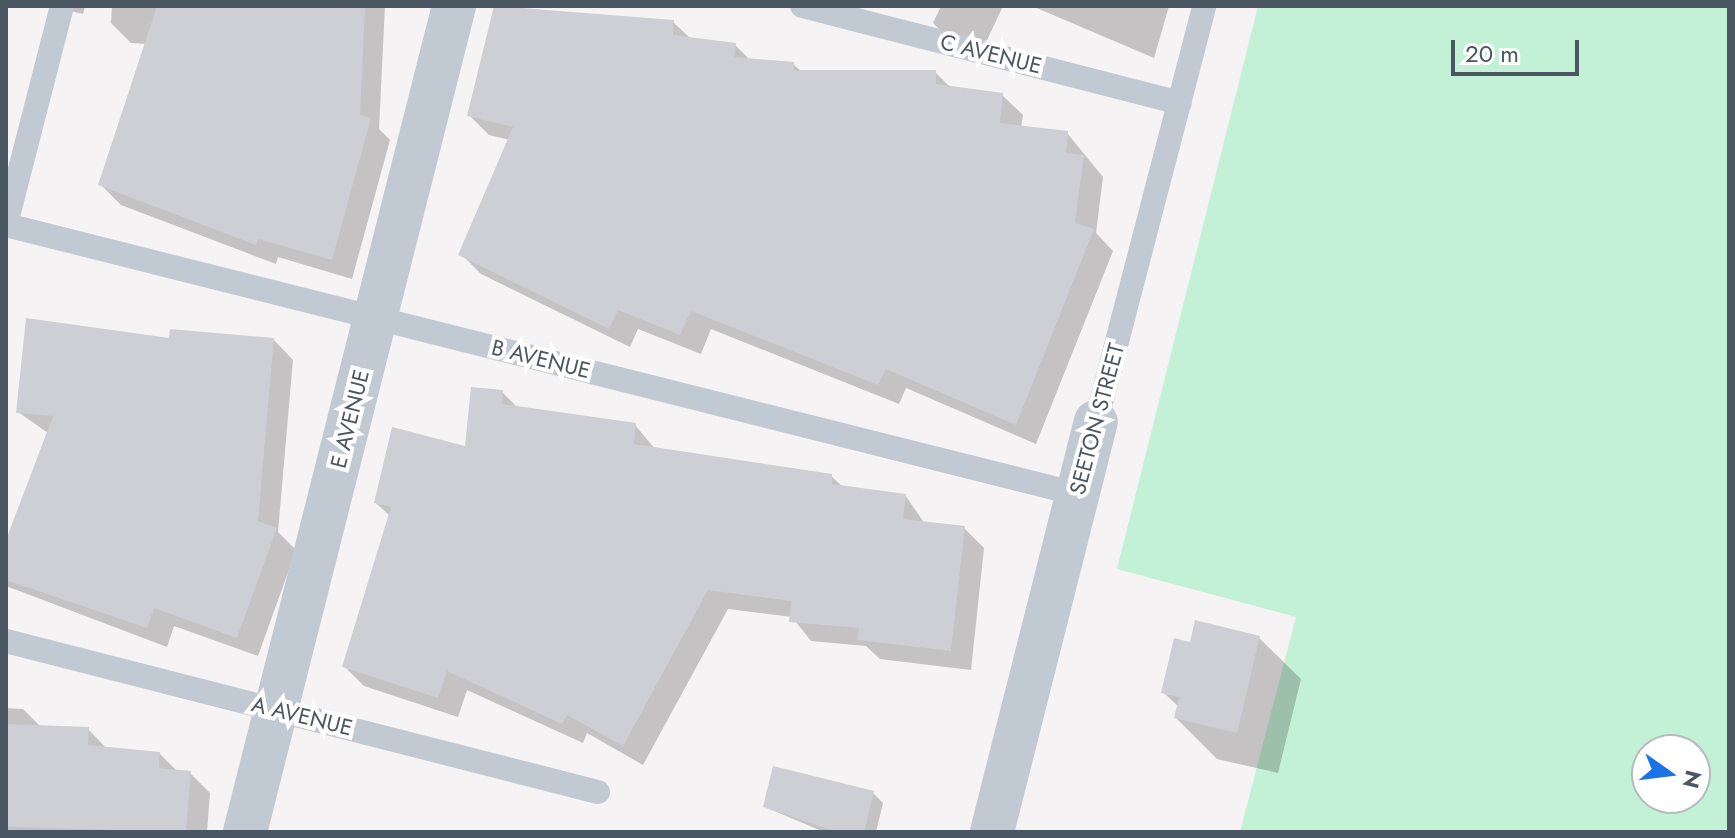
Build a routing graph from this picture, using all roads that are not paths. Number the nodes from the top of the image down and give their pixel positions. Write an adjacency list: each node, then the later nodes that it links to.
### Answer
1 (62, 6): 6 (lane)
2 (454, 6): 7 (street, E AVENUE)
3 (802, 6): 5 (lane, C AVENUE)
4 (1204, 6): 5 (lane, SEETON STREET)
5 (1180, 103): 8 (lane, SEETON STREET)
6 (6, 224): 7 (lane, B AVENUE)
7 (375, 317): 9 (lane, B AVENUE); 11 (street, E AVENUE)
8 (1096, 422): 9 (street, SEETON STREET)
9 (1077, 494): 14 (street, SEETON STREET)
10 (6, 641): 11 (lane, A AVENUE)
11 (276, 710): 12 (lane, A AVENUE); 13 (street, E AVENUE)
12 (598, 792)
13 (245, 832)
14 (992, 832)

